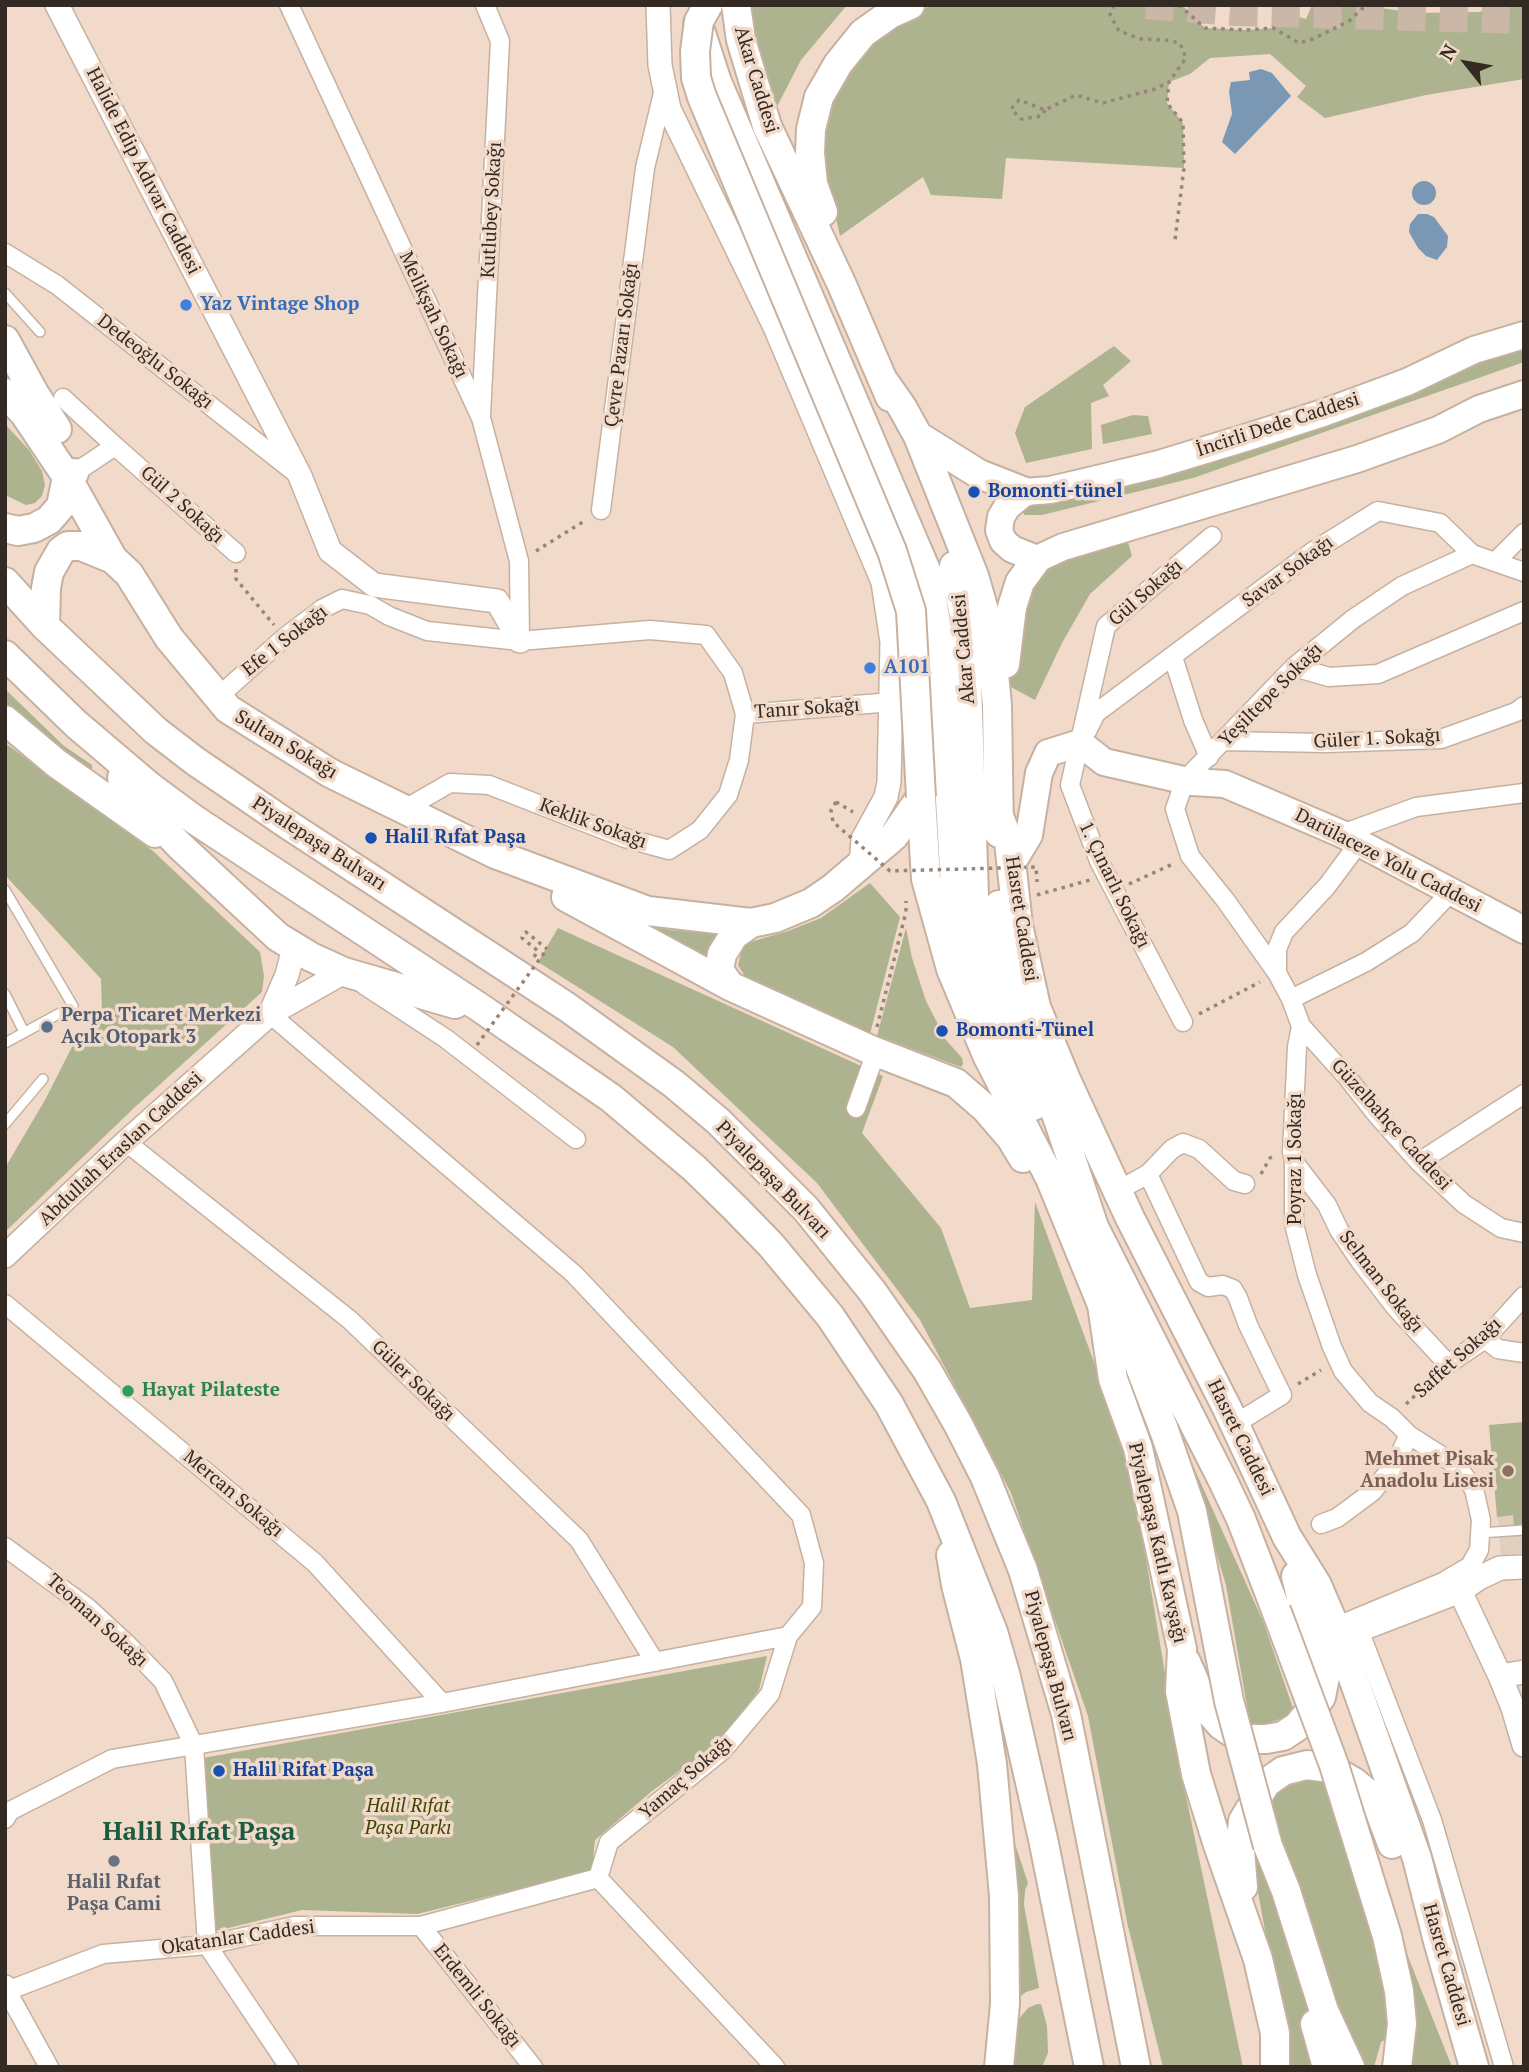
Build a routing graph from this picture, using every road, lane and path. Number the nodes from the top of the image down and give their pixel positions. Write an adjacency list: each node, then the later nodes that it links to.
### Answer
1 (57, 5): 32 (street, Halide Edip Adıvar Caddesi)
2 (289, 5): 28 (street, Melikşah Sokağı)
3 (485, 5): 28 (street, Kutlubey Sokağı)
4 (659, 5): 13 (street)
5 (693, 5): 92 (main road, Akar Caddesi)
6 (708, 5): 65 (main road, bridge)
7 (736, 5): 18 (main road, Akar Caddesi)
8 (910, 5): 18 (main road)
9 (1114, 5): 12 (path)
10 (1179, 5): 11 (path)
11 (1366, 5)
12 (1169, 82): 14 (path); 15 (path)
13 (664, 85): 34 (street, Çevre Pazarı Sokağı); 54 (street)
14 (1045, 110): 14 (path)
15 (1175, 240)
16 (5, 253): 32 (street, Dedeoğlu Sokağı)
17 (5, 293): 19 (lane)
18 (855, 315): 23 (main road, Akar Caddesi)
19 (40, 332)
20 (1524, 335): 33 (main road, İncirli Dede Caddesi)
21 (5, 340): 25 (main road)
22 (5, 369): 25 (main road)
23 (883, 380): 29 (main road); 111 (main road, Akar Caddesi)
24 (5, 393): 31 (main road)
25 (34, 393): 31 (main road, Sultan Sokağı)
26 (1524, 394): 40 (main road)
27 (63, 398): 30 (street, Gül 2 Sokağı)
28 (481, 418): 41 (street, Melikşah Sokağı)
29 (918, 436): 33 (main road); 55 (main road)
30 (116, 446): 31 (street); 38 (street, Gül 2 Sokağı)
31 (74, 473): 35 (main road); 43 (main road, Sultan Sokağı)
32 (300, 476): 49 (street, Halide Edip Adıvar Caddesi)
33 (1025, 492): 40 (main road)
34 (601, 510): 41 (path)
35 (5, 528)
36 (1524, 533): 42 (street)
37 (1212, 536): 60 (street, Gül Sokağı)
38 (236, 553): 48 (path, Gül 2 Sokağı)
39 (1472, 554): 42 (street, Savar Sokağı); 51 (street, Savar Sokağı); 52 (street, Yeşiltepe Sokağı)
40 (1037, 559): 55 (main road)
41 (519, 561): 49 (street, Melikşah Sokağı)
42 (1495, 562): 44 (street, Savar Sokağı)
43 (121, 566): 47 (main road); 53 (main road, Sultan Sokağı)
44 (1524, 572)
45 (5, 582): 47 (main road, Piyalepaşa Bulvarı)
46 (1524, 611): 52 (street)
47 (45, 625): 156 (main road, Piyalepaşa Bulvarı)
48 (284, 638): 49 (street, Efe 1 Sokağı); 53 (street, Efe 1 Sokağı)
49 (520, 641): 57 (street, Tanır Sokağı)
50 (5, 655): 61 (main road)
51 (1173, 657): 60 (street, Savar Sokağı); 62 (street)
52 (1294, 667): 59 (street, Yeşiltepe Sokağı)
53 (218, 697): 66 (main road, Sultan Sokağı)
54 (892, 702): 57 (street, Tanır Sokağı); 74 (street)
55 (997, 705): 68 (main road)
56 (1524, 706): 59 (street, Güler 1. Sokağı)
57 (745, 714): 66 (street, Keklik Sokağı)
58 (5, 720): 70 (main road)
59 (1224, 741): 62 (street, Yeşiltepe Sokağı)
60 (1080, 743): 63 (main road, Darülaceze Yolu Caddesi); 73 (main road); 76 (street, 1. Çınarlı Sokağı)
61 (109, 753): 70 (main road); 90 (main road)
62 (1209, 757): 63 (street, Yeşiltepe Sokağı)
63 (1185, 780): 69 (main road, Darülaceze Yolu Caddesi); 72 (street, Poyraz 1 Sokağı)
64 (1524, 793): 69 (street)
65 (921, 797): 74 (main road); 92 (main road)
66 (403, 810): 71 (main road, Sultan Sokağı)
67 (859, 816): 75 (path, bridge)
68 (999, 816): 73 (main road, Hasret Caddesi); 111 (main road)
69 (1351, 838): 78 (main road, Darülaceze Yolu Caddesi); 86 (street)
70 (179, 845): 84 (main road)
71 (495, 854): 81 (main road); 87 (main road)
72 (1190, 856): 76 (path); 86 (street, Poyraz 1 Sokağı)
73 (1011, 865): 110 (main road, Hasret Caddesi)
74 (861, 866): 81 (main road)
75 (1037, 882)
76 (1111, 883): 79 (path); 93 (street, 1. Çınarlı Sokağı)
77 (5, 890): 95 (lane)
78 (1451, 892): 82 (main road, Darülaceze Yolu Caddesi); 89 (street)
79 (1035, 895)
80 (906, 912): 98 (path)
81 (751, 923): 87 (main road)
82 (1524, 930)
83 (526, 932): 97 (path, bridge)
84 (294, 948): 85 (main road); 91 (street, Abdullah Eraslan Caddesi)
85 (344, 972): 90 (main road); 91 (street, Abdullah Eraslan Caddesi); 103 (street)
86 (1278, 973): 89 (street, Poyraz 1 Sokağı); 93 (path)
87 (730, 986): 98 (main road)
88 (5, 994): 95 (lane)
89 (1291, 999): 94 (street, Poyraz 1 Sokağı)
90 (479, 1007): 125 (main road)
91 (270, 1014): 104 (street, Abdullah Eraslan Caddesi); 134 (street)
92 (972, 1015): 108 (main road)
93 (1183, 1022)
94 (1301, 1026): 105 (street, Poyraz 1 Sokağı); 106 (street, Güzelbahçe Caddesi)
95 (24, 1032): 96 (lane)
96 (5, 1044)
97 (477, 1045)
98 (873, 1051): 101 (street); 108 (main road)
99 (43, 1079): 102 (lane)
100 (1524, 1094): 106 (street)
101 (856, 1108)
102 (5, 1124)
103 (576, 1139)
104 (126, 1142): 113 (street, Abdullah Eraslan Caddesi); 136 (street, Güler Sokağı)
105 (1293, 1157): 109 (path); 119 (street, Poyraz 1 Sokağı); 120 (street, Selman Sokağı)
106 (1419, 1163): 112 (street, Güzelbahçe Caddesi)
107 (1148, 1174): 109 (street); 110 (street); 121 (street)
108 (1050, 1178): 116 (main road)
109 (1245, 1184)
110 (1117, 1191): 123 (main road, Hasret Caddesi)
111 (1094, 1227): 160 (main road, bridge)
112 (1523, 1229)
113 (5, 1256)
114 (1524, 1296): 117 (street, Saffet Sokağı)
115 (5, 1304): 139 (street, Mercan Sokağı)
116 (1102, 1305): 135 (main road, Piyalepaşa Katlı Kavşağı); 143 (main road, bridge)
117 (1485, 1339): 118 (street); 120 (street, Saffet Sokağı)
118 (1524, 1353)
119 (1337, 1359): 121 (path); 122 (street, Poyraz 1 Sokağı)
120 (1448, 1364): 122 (path, Saffet Sokağı)
121 (1282, 1395): 123 (street)
122 (1392, 1418): 124 (street, Poyraz 1 Sokağı)
123 (1235, 1424): 129 (main road, Hasret Caddesi)
124 (1409, 1435): 126 (street); 128 (street, Poyraz 1 Sokağı)
125 (941, 1501): 154 (main road); 155 (main road)
126 (1321, 1524)
127 (1524, 1530): 128 (lane)
128 (1480, 1533): 133 (street, Poyraz 1 Sokağı)
129 (1287, 1536): 133 (main road, Hasret Caddesi); 135 (main road)
130 (5, 1547): 141 (street, Teoman Sokağı)
131 (1524, 1567): 132 (street)
132 (1460, 1591): 133 (street); 138 (street)
133 (1347, 1629): 147 (main road, Hasret Caddesi); 162 (street, Hasret Caddesi)
134 (788, 1636): 136 (street); 144 (street, Yamaç Sokağı)
135 (1182, 1649): 146 (main road, Piyalepaşa Katlı Kavşağı)
136 (655, 1662): 139 (street)
137 (1524, 1672): 138 (street)
138 (1500, 1676): 140 (street)
139 (442, 1703): 141 (street)
140 (1524, 1745)
141 (194, 1746): 142 (street); 148 (street)
142 (5, 1819)
143 (1268, 1846): 158 (main road); 159 (main road)
144 (598, 1878): 145 (street, Okatanlar Caddesi); 153 (street)
145 (421, 1926): 148 (street, Okatanlar Caddesi); 152 (street, Erdemli Sokağı)
146 (1251, 1939): 147 (main road); 157 (main road, Piyalepaşa Katlı Kavşağı)
147 (1438, 1941): 161 (main road, Hasret Caddesi)
148 (206, 1945): 149 (street, Okatanlar Caddesi); 151 (street)
149 (6, 1990): 150 (street)
150 (49, 2067)
151 (289, 2067)
152 (533, 2067)
153 (775, 2067)
154 (999, 2067)
155 (1089, 2067)
156 (1136, 2067)
157 (1275, 2067)
158 (1327, 2067)
159 (1350, 2067)
160 (1397, 2067)
161 (1474, 2067)
162 (1504, 2067)

